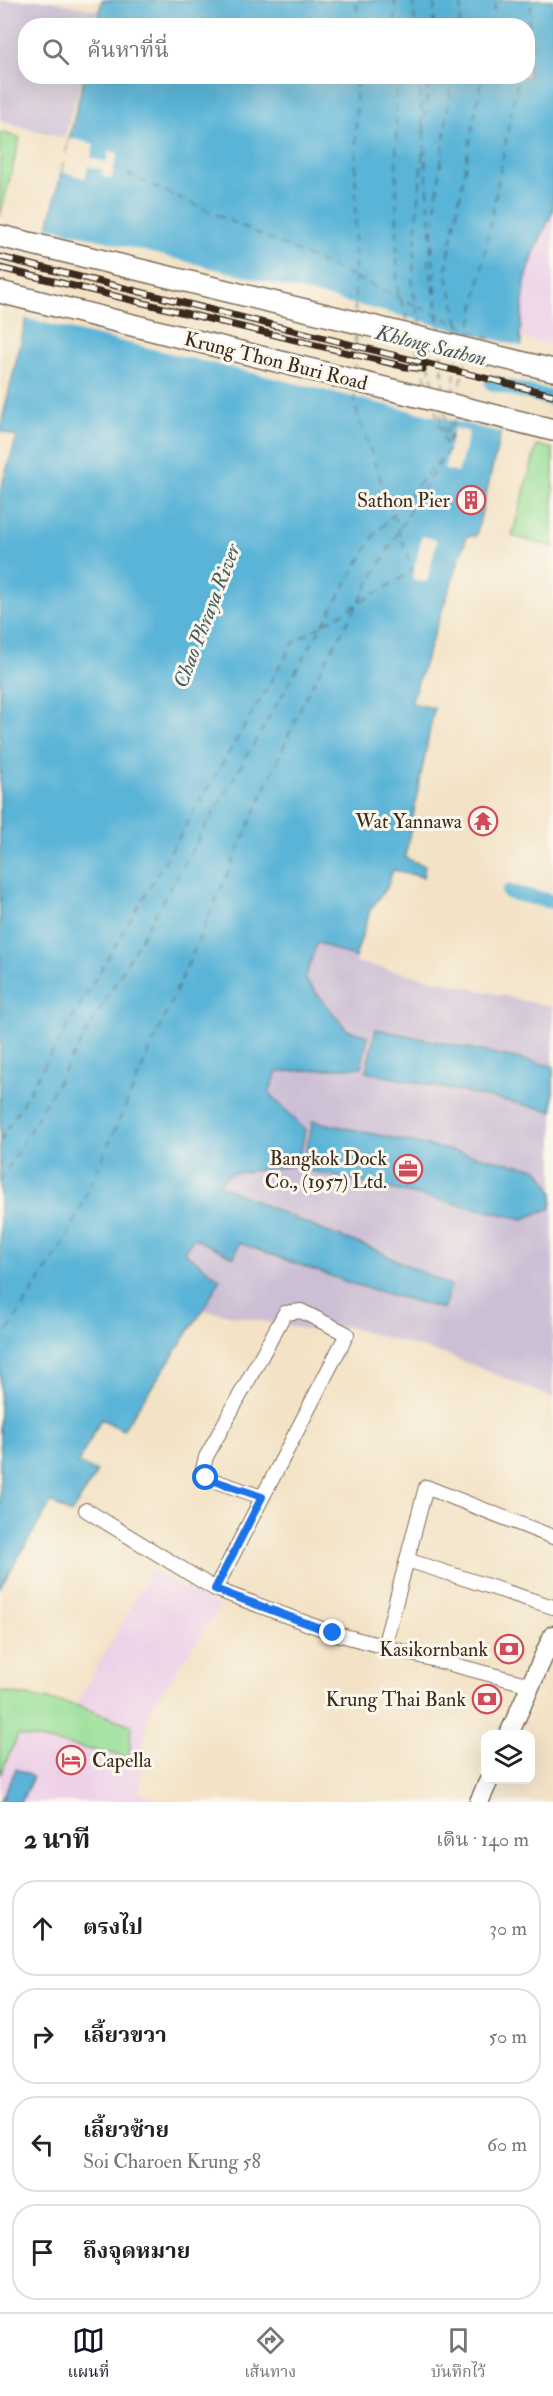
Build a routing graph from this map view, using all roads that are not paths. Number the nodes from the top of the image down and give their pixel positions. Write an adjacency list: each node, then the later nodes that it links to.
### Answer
1 (0, 236): 3 (main road)
2 (0, 292): 4 (main road, Krung Thon Buri Road)
3 (553, 370)
4 (553, 430)
5 (262, 1497): 5 (street); 9 (street)
6 (86, 1510): 9 (street)
7 (553, 1537): 8 (street)
8 (407, 1560): 10 (street); 12 (street)
9 (215, 1589): 12 (street)
10 (553, 1607)
11 (553, 1635): 13 (main road)
12 (384, 1647): 13 (street)
13 (530, 1686): 14 (main road)
14 (511, 1730)
15 (487, 1784): 16 (main road)
16 (479, 1802)

